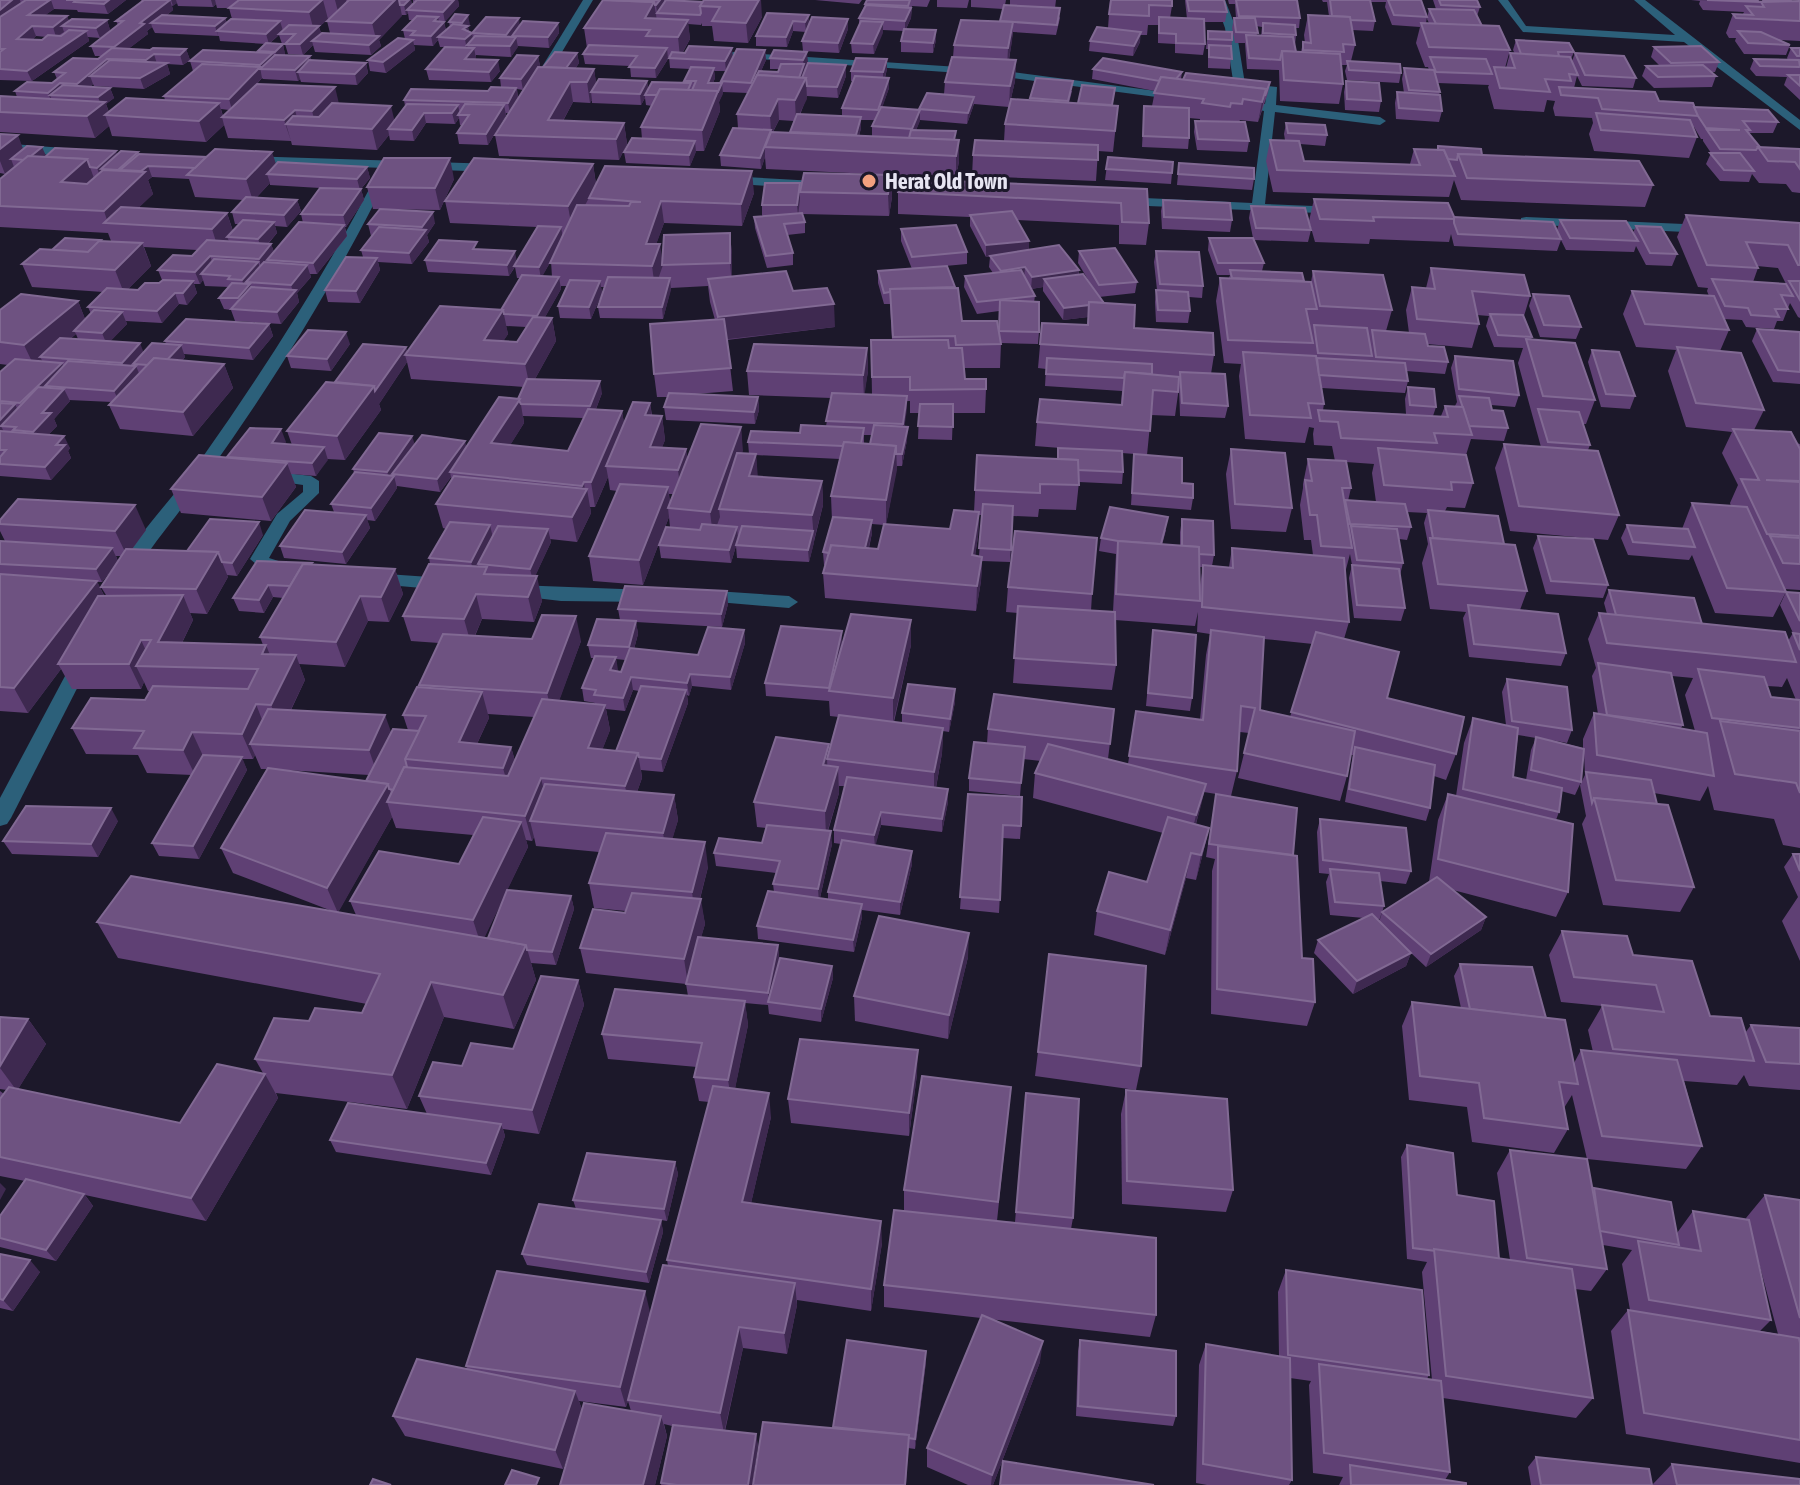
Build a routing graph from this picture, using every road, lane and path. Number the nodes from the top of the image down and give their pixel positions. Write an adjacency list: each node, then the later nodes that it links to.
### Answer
1 (588, 0): 7 (street)
2 (1220, 0): 10 (street)
3 (1503, 0): 5 (street)
4 (1639, 0): 5 (street)
5 (1687, 39): 12 (street)
6 (733, 55): 8 (street)
7 (535, 89)
8 (1196, 99)
9 (1225, 103): 10 (street)
10 (1269, 108): 11 (street); 25 (street)
11 (1380, 121)
12 (1800, 126)
13 (0, 147): 14 (street)
14 (60, 152): 15 (street); 18 (street)
15 (91, 153)
16 (496, 155): 20 (street)
17 (232, 159): 19 (street)
18 (48, 162)
19 (387, 166): 20 (street); 29 (street)
20 (488, 168): 21 (street)
21 (504, 168)
22 (708, 179): 23 (street)
23 (834, 186)
24 (1101, 199): 25 (street)
25 (1258, 208): 26 (street)
26 (1354, 212)
27 (1513, 220): 28 (street)
28 (1720, 230)
29 (201, 472): 30 (street); 35 (street)
30 (229, 474)
31 (256, 475): 32 (street)
32 (304, 571)
33 (357, 578): 34 (street)
34 (467, 586)
35 (118, 589)
36 (498, 589): 37 (street)
37 (659, 596)
38 (689, 596): 39 (street)
39 (789, 602)
40 (92, 642): 41 (street)
41 (0, 818)

